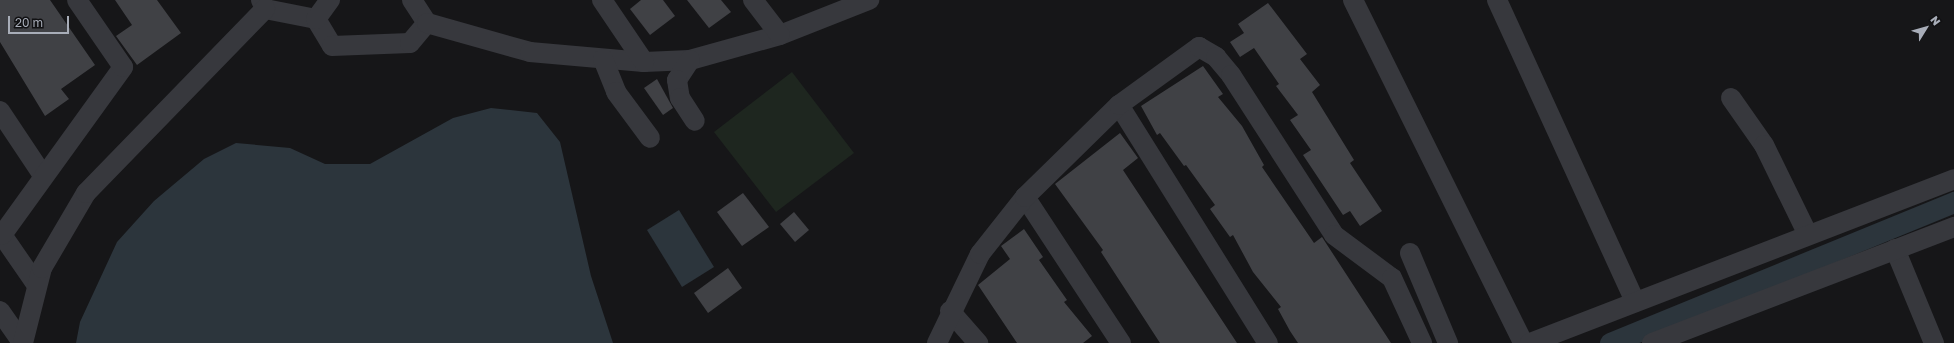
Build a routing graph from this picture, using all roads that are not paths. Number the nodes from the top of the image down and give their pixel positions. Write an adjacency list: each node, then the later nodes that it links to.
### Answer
1 (77, 0): 21 (street)
2 (330, 0): 10 (street)
3 (412, 0): 11 (street)
4 (602, 0): 15 (street)
5 (753, 0): 12 (street)
6 (869, 0): 12 (street)
7 (1353, 0): 40 (street)
8 (1497, 0): 30 (street)
9 (263, 4): 10 (street); 29 (street)
10 (316, 19): 11 (street)
11 (427, 23): 13 (street)
12 (780, 35): 14 (street)
13 (603, 59): 15 (street); 20 (street)
14 (690, 60): 15 (street); 19 (street)
15 (644, 62)
16 (1731, 98): 26 (street)
17 (1119, 105): 23 (street); 37 (street); 38 (street)
18 (0, 111): 21 (street)
19 (695, 121)
20 (650, 138)
21 (42, 174): 25 (street)
22 (1954, 179): 26 (street)
23 (1025, 198): 32 (street); 36 (street)
24 (1954, 227): 27 (street)
25 (1, 233): 29 (street)
26 (1808, 235): 30 (street)
27 (1895, 249): 42 (street); 43 (street)
28 (1410, 254): 39 (street)
29 (36, 284): 33 (street)
30 (1635, 302): 41 (street)
31 (0, 311): 33 (street)
32 (950, 311): 34 (street); 35 (street)
33 (23, 343)
34 (937, 343)
35 (978, 343)
36 (1121, 343)
37 (1268, 343)
38 (1422, 343)
39 (1448, 343)
40 (1523, 343)
41 (1530, 343)
42 (1652, 343)
43 (1934, 343)

